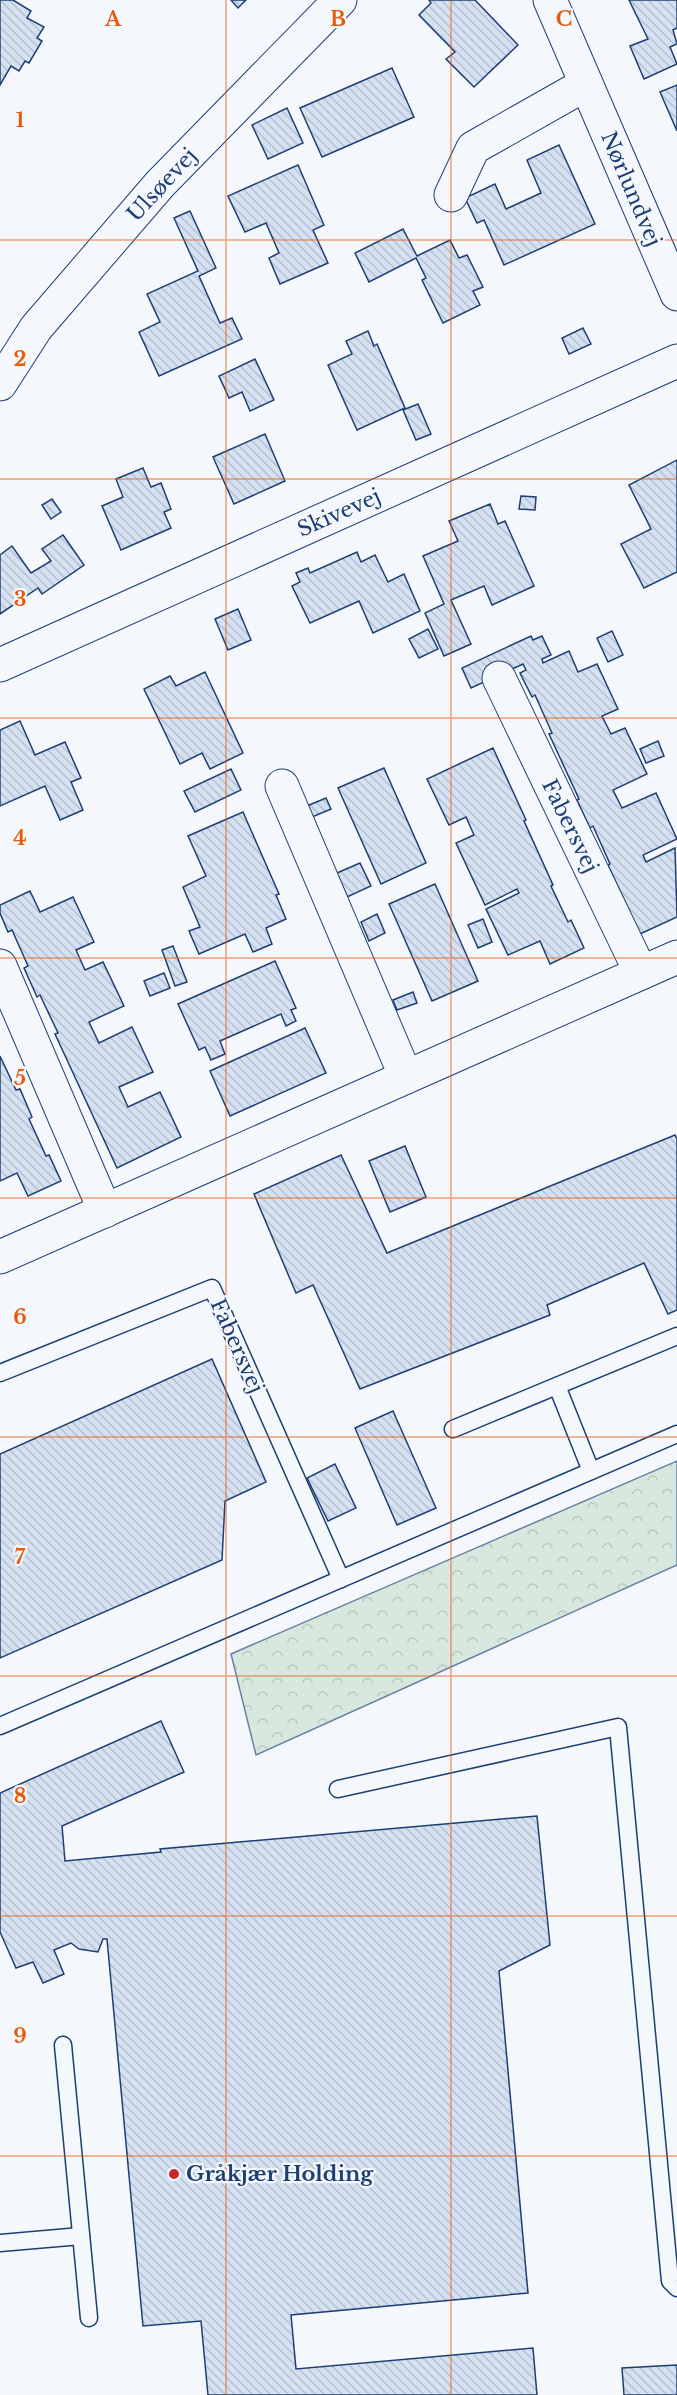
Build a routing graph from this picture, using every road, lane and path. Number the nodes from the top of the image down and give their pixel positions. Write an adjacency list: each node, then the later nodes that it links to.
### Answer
1 (340, 0): 7 (street, Ulsøevej)
2 (550, 0): 3 (street, Nørlundvej)
3 (586, 84): 4 (street); 5 (street, Nørlundvej)
4 (451, 195)
5 (677, 294)
6 (677, 361): 8 (street, Skivevej)
7 (0, 384)
8 (0, 665)
9 (499, 678): 13 (street, Fabersvej)
10 (282, 786): 14 (street)
11 (677, 957): 13 (street)
12 (0, 966): 15 (street)
13 (641, 973): 14 (street)
14 (406, 1077): 15 (street)
15 (105, 1211): 16 (street)
16 (0, 1257)
17 (677, 1336): 19 (lane)
18 (0, 1373): 23 (lane, Fabersvej)
19 (557, 1386): 20 (lane); 22 (lane)
20 (453, 1429)
21 (677, 1434): 22 (lane)
22 (591, 1471): 23 (lane)
23 (341, 1579): 24 (lane)
24 (0, 1726)
25 (338, 1789): 29 (lane)
26 (63, 2045): 27 (lane)
27 (81, 2236): 28 (lane); 30 (lane)
28 (0, 2243)
29 (677, 2288)
30 (89, 2318)

